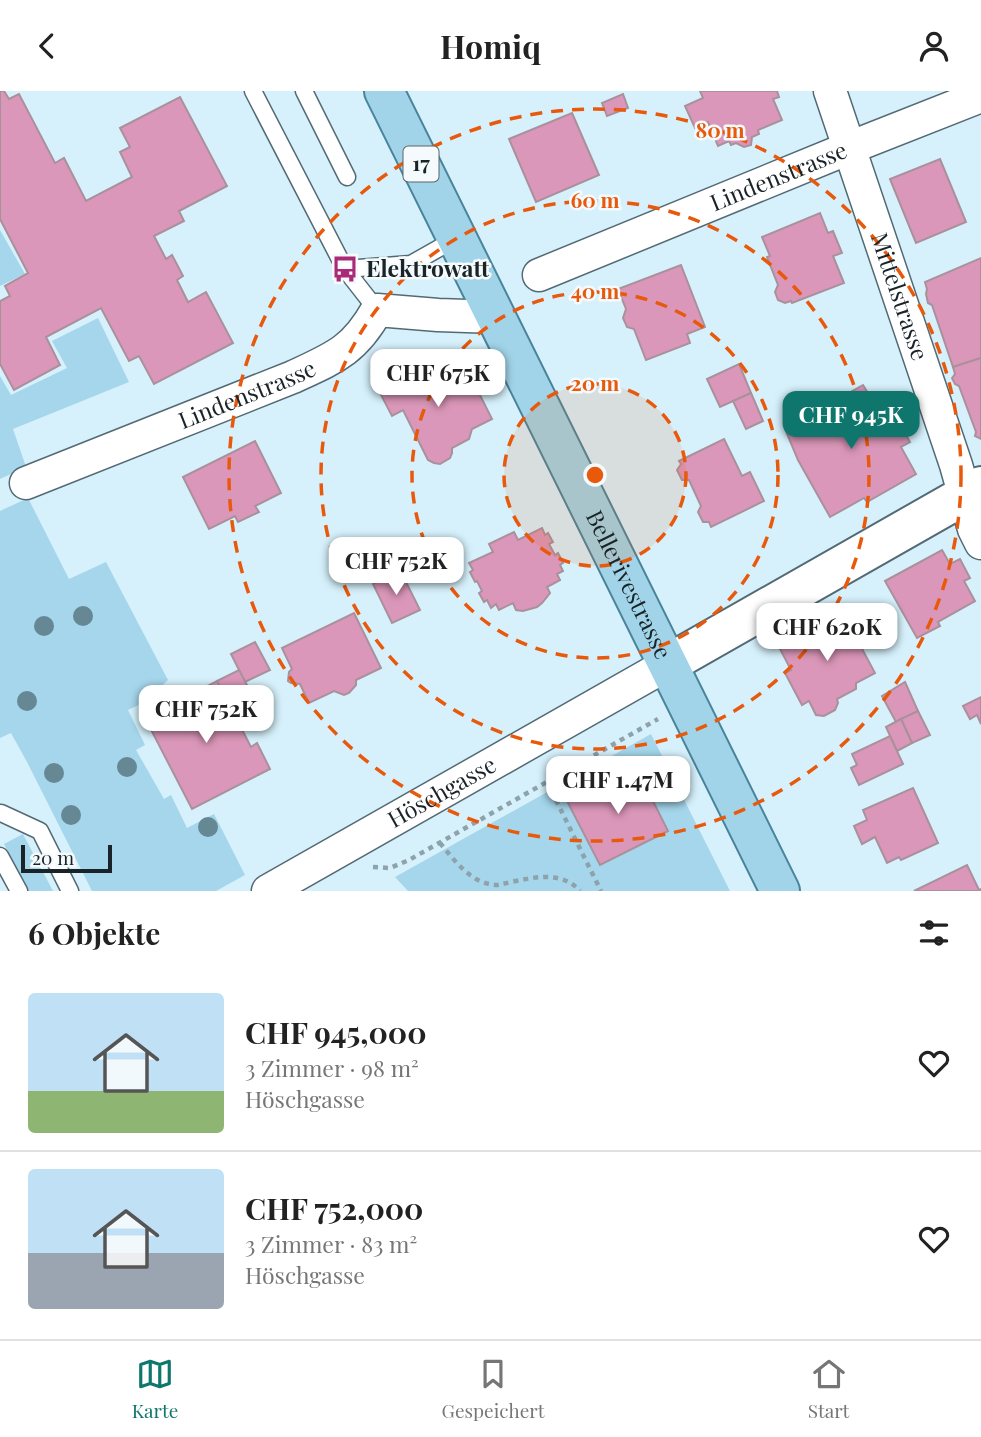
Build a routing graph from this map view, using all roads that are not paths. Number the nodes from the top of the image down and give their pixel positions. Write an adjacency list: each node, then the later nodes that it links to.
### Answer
1 (253, 91): 9 (lane)
2 (304, 91): 7 (lane)
3 (384, 91): 8 (main road, Bellerivestrasse / 17)
4 (830, 91): 6 (street, Mittelstrasse)
5 (981, 96): 6 (street, Lindenstrasse)
6 (849, 148): 10 (street, Lindenstrasse); 14 (street, Mittelstrasse)
7 (347, 177)
8 (457, 238): 9 (lane); 12 (main road, Bellerivestrasse / 17)
9 (345, 269): 11 (lane)
10 (540, 275)
11 (377, 310): 12 (street); 13 (street, Lindenstrasse)
12 (496, 317): 16 (main road, Bellerivestrasse / 17)
13 (26, 484)
14 (973, 491): 15 (street, Mittelstrasse); 16 (main road, Höschgasse)
15 (981, 544)
16 (668, 664): 22 (street, Höschgasse); 23 (main road, Bellerivestrasse / 17)
17 (0, 812): 18 (lane); 21 (lane)
18 (0, 822)
19 (0, 856): 20 (lane)
20 (19, 891)
21 (70, 891)
22 (268, 891)
23 (780, 891)

